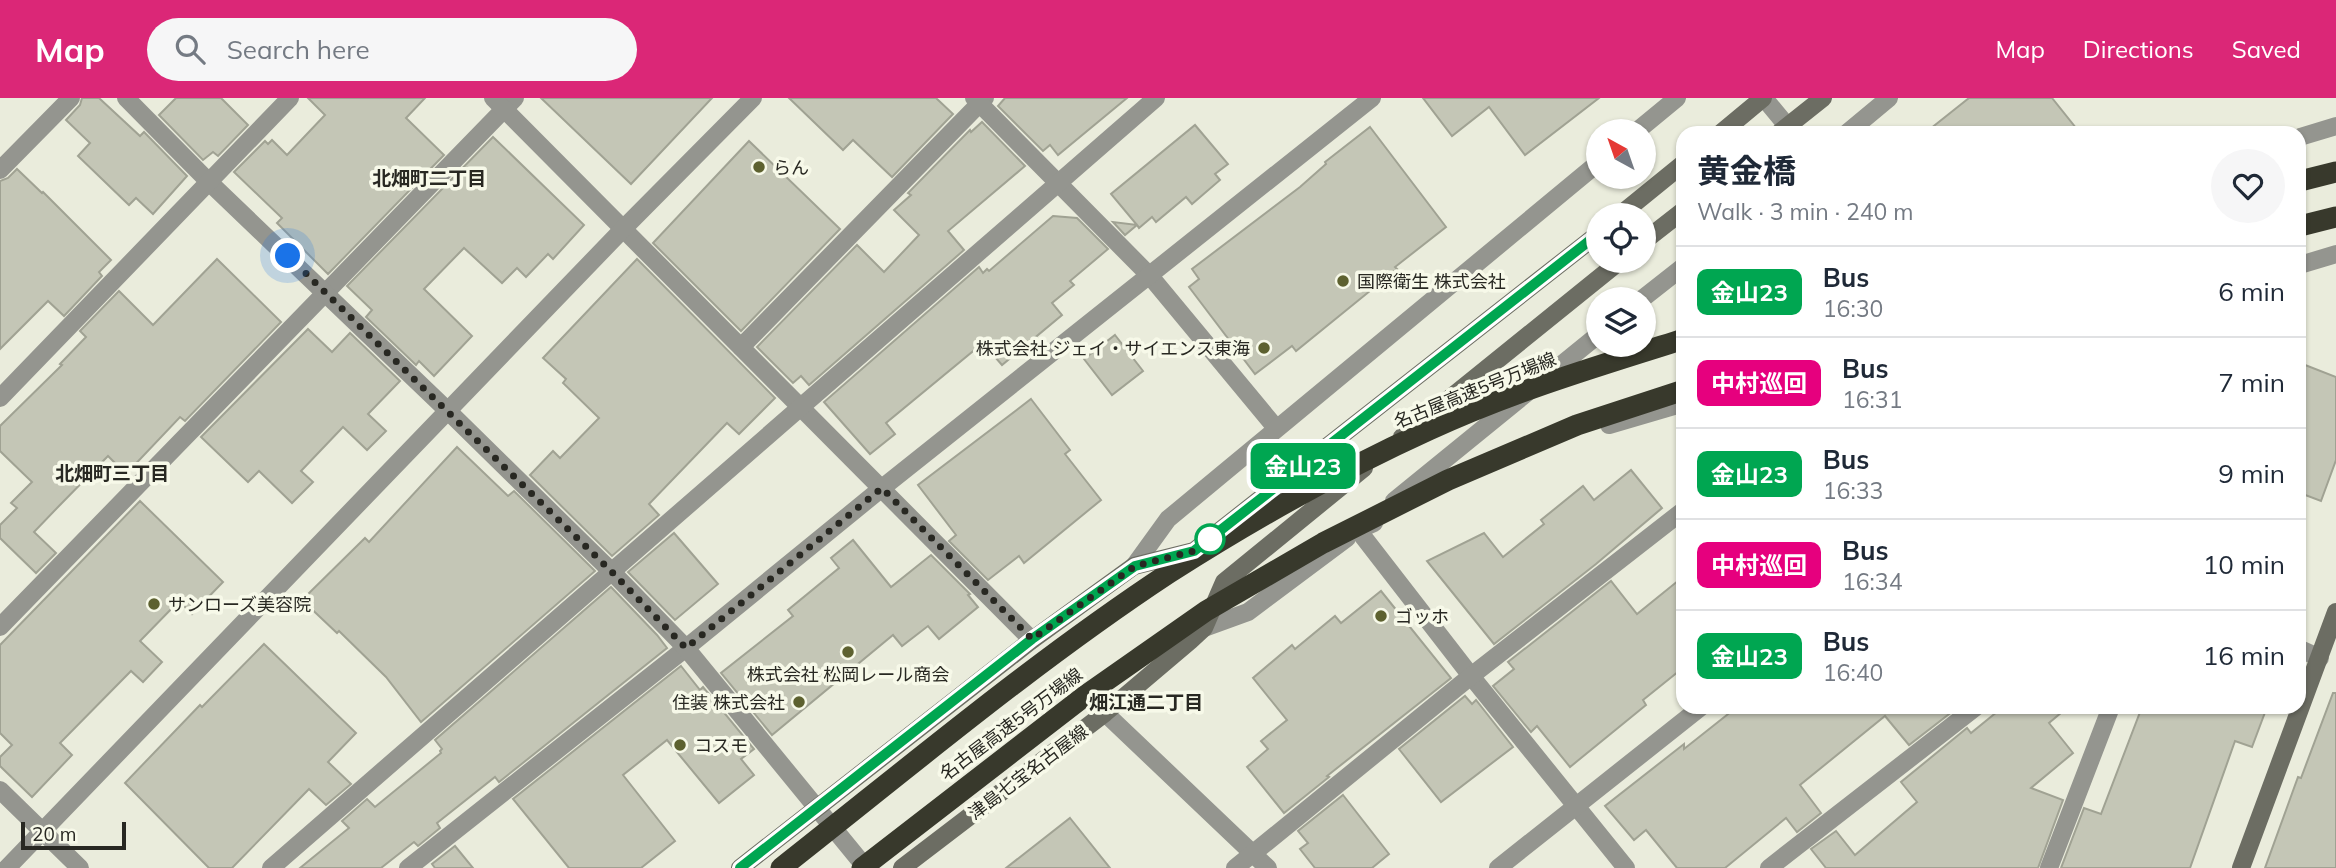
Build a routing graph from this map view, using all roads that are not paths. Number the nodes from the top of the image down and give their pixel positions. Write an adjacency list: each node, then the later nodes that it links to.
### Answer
1 (71, 98): 20 (street)
2 (126, 98): 25 (street)
3 (290, 98): 25 (street)
4 (753, 98): 31 (street)
5 (1156, 98): 26 (street)
6 (1372, 98): 38 (street)
7 (1677, 98): 13 (street)
8 (1764, 98): 14 (main road); 15 (street)
9 (1822, 98): 16 (main road)
10 (1889, 98): 17 (street)
11 (979, 100): 26 (street); 43 (street)
12 (504, 102): 31 (street); 40 (street)
13 (1652, 119)
14 (1730, 126)
15 (1787, 126)
16 (1788, 126)
17 (1855, 126)
18 (2336, 126): 19 (street)
19 (2306, 135)
20 (0, 170)
21 (1676, 170): 27 (main road)
22 (2336, 172): 24 (highway)
23 (1586, 173): 49 (street)
24 (2306, 180)
25 (209, 182): 40 (street); 45 (street)
26 (1059, 184): 38 (street); 47 (street)
27 (1635, 203)
28 (1676, 216): 32 (main road)
29 (2336, 217): 30 (highway)
30 (2306, 224)
31 (624, 228): 43 (street); 48 (street)
32 (1656, 232)
33 (1586, 244): 53 (main road)
34 (2336, 254): 35 (street)
35 (2306, 263)
36 (1676, 272): 39 (street)
37 (1605, 273): 57 (main road, 津島七宝名古屋線)
38 (1150, 276): 49 (street); 50 (street)
39 (1656, 288)
40 (327, 293): 48 (street); 56 (street)
41 (1676, 342): 79 (highway, 名古屋高速5号万場線)
42 (1586, 345): 52 (street)
43 (741, 347): 47 (street)
44 (1676, 393): 80 (highway, 名古屋高速5号万場線)
45 (0, 398)
46 (1676, 406): 52 (street)
47 (802, 408): 50 (street); 54 (street)
48 (448, 411): 54 (street); 72 (street)
49 (1276, 428): 53 (street)
50 (882, 488): 58 (street); 59 (street)
51 (1676, 516): 62 (street)
52 (1358, 530): 57 (street); 62 (street)
53 (1135, 566): 58 (main road)
54 (611, 571): 59 (street); 76 (street)
55 (2336, 612): 61 (main road)
56 (0, 627)
57 (1205, 628): 64 (main road, 津島七宝名古屋線)
58 (1032, 639): 71 (main road)
59 (686, 648): 71 (street); 77 (street)
60 (2306, 652): 61 (street)
61 (2320, 658): 63 (main road)
62 (1471, 676): 70 (street); 73 (street)
63 (2306, 695)
64 (1105, 713): 73 (street); 81 (main road, 津島七宝名古屋線)
65 (1692, 714): 70 (street)
66 (1967, 714): 86 (street)
67 (2108, 714): 87 (street)
68 (2299, 714): 88 (main road)
69 (0, 790): 72 (street)
70 (1577, 806): 84 (street); 85 (street)
71 (817, 807): 78 (main road); 80 (street)
72 (43, 832): 74 (street); 75 (street)
73 (1253, 854): 82 (street); 83 (street)
74 (7, 868)
75 (80, 868)
76 (271, 868)
77 (408, 868)
78 (740, 868)
79 (781, 868)
80 (864, 868)
81 (902, 868)
82 (1236, 868)
83 (1268, 868)
84 (1498, 868)
85 (1626, 868)
86 (1769, 868)
87 (2049, 868)
88 (2241, 868)

